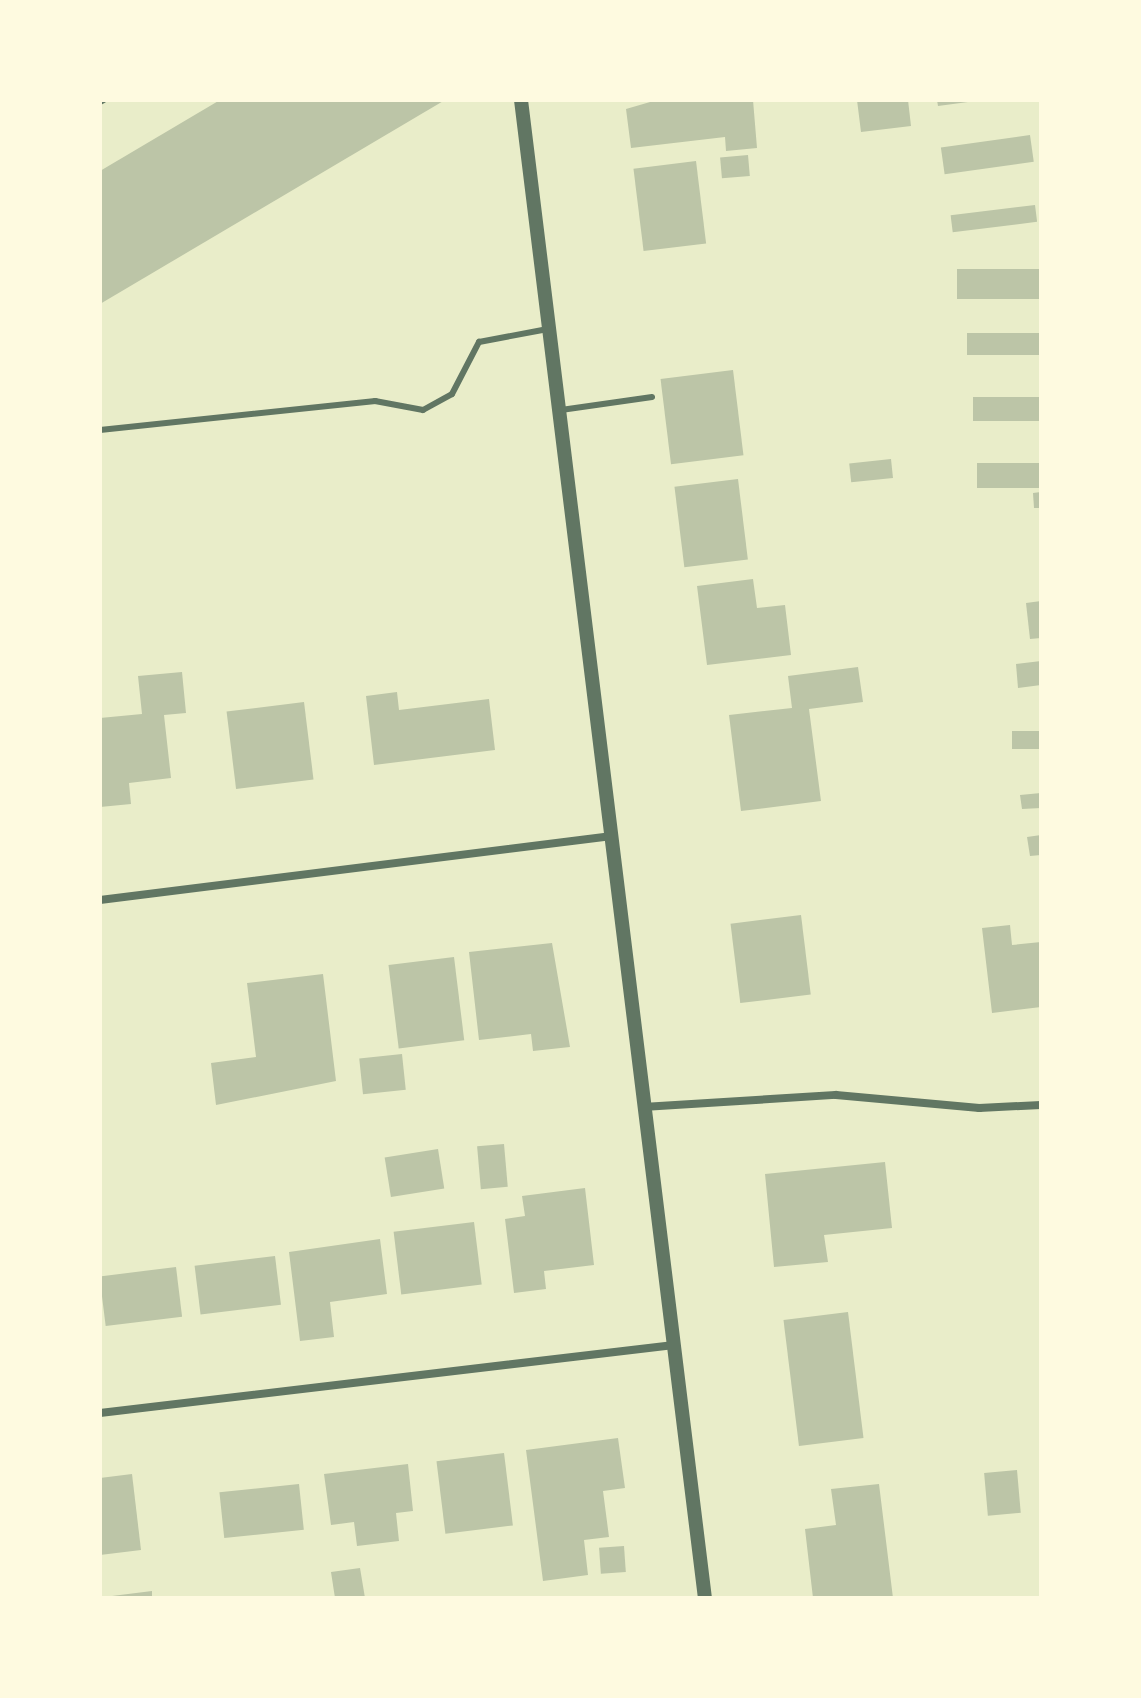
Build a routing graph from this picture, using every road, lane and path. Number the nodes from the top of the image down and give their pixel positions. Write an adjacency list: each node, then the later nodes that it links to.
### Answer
1 (521, 100): 2 (street)
2 (548, 329): 4 (street); 5 (lane)
3 (652, 397): 4 (lane)
4 (558, 410): 6 (street)
5 (100, 430)
6 (612, 836): 7 (street); 9 (street)
7 (100, 900)
8 (1041, 1105): 9 (street)
9 (643, 1107): 10 (street)
10 (675, 1345): 11 (street); 12 (street)
11 (100, 1413)
12 (705, 1598)

